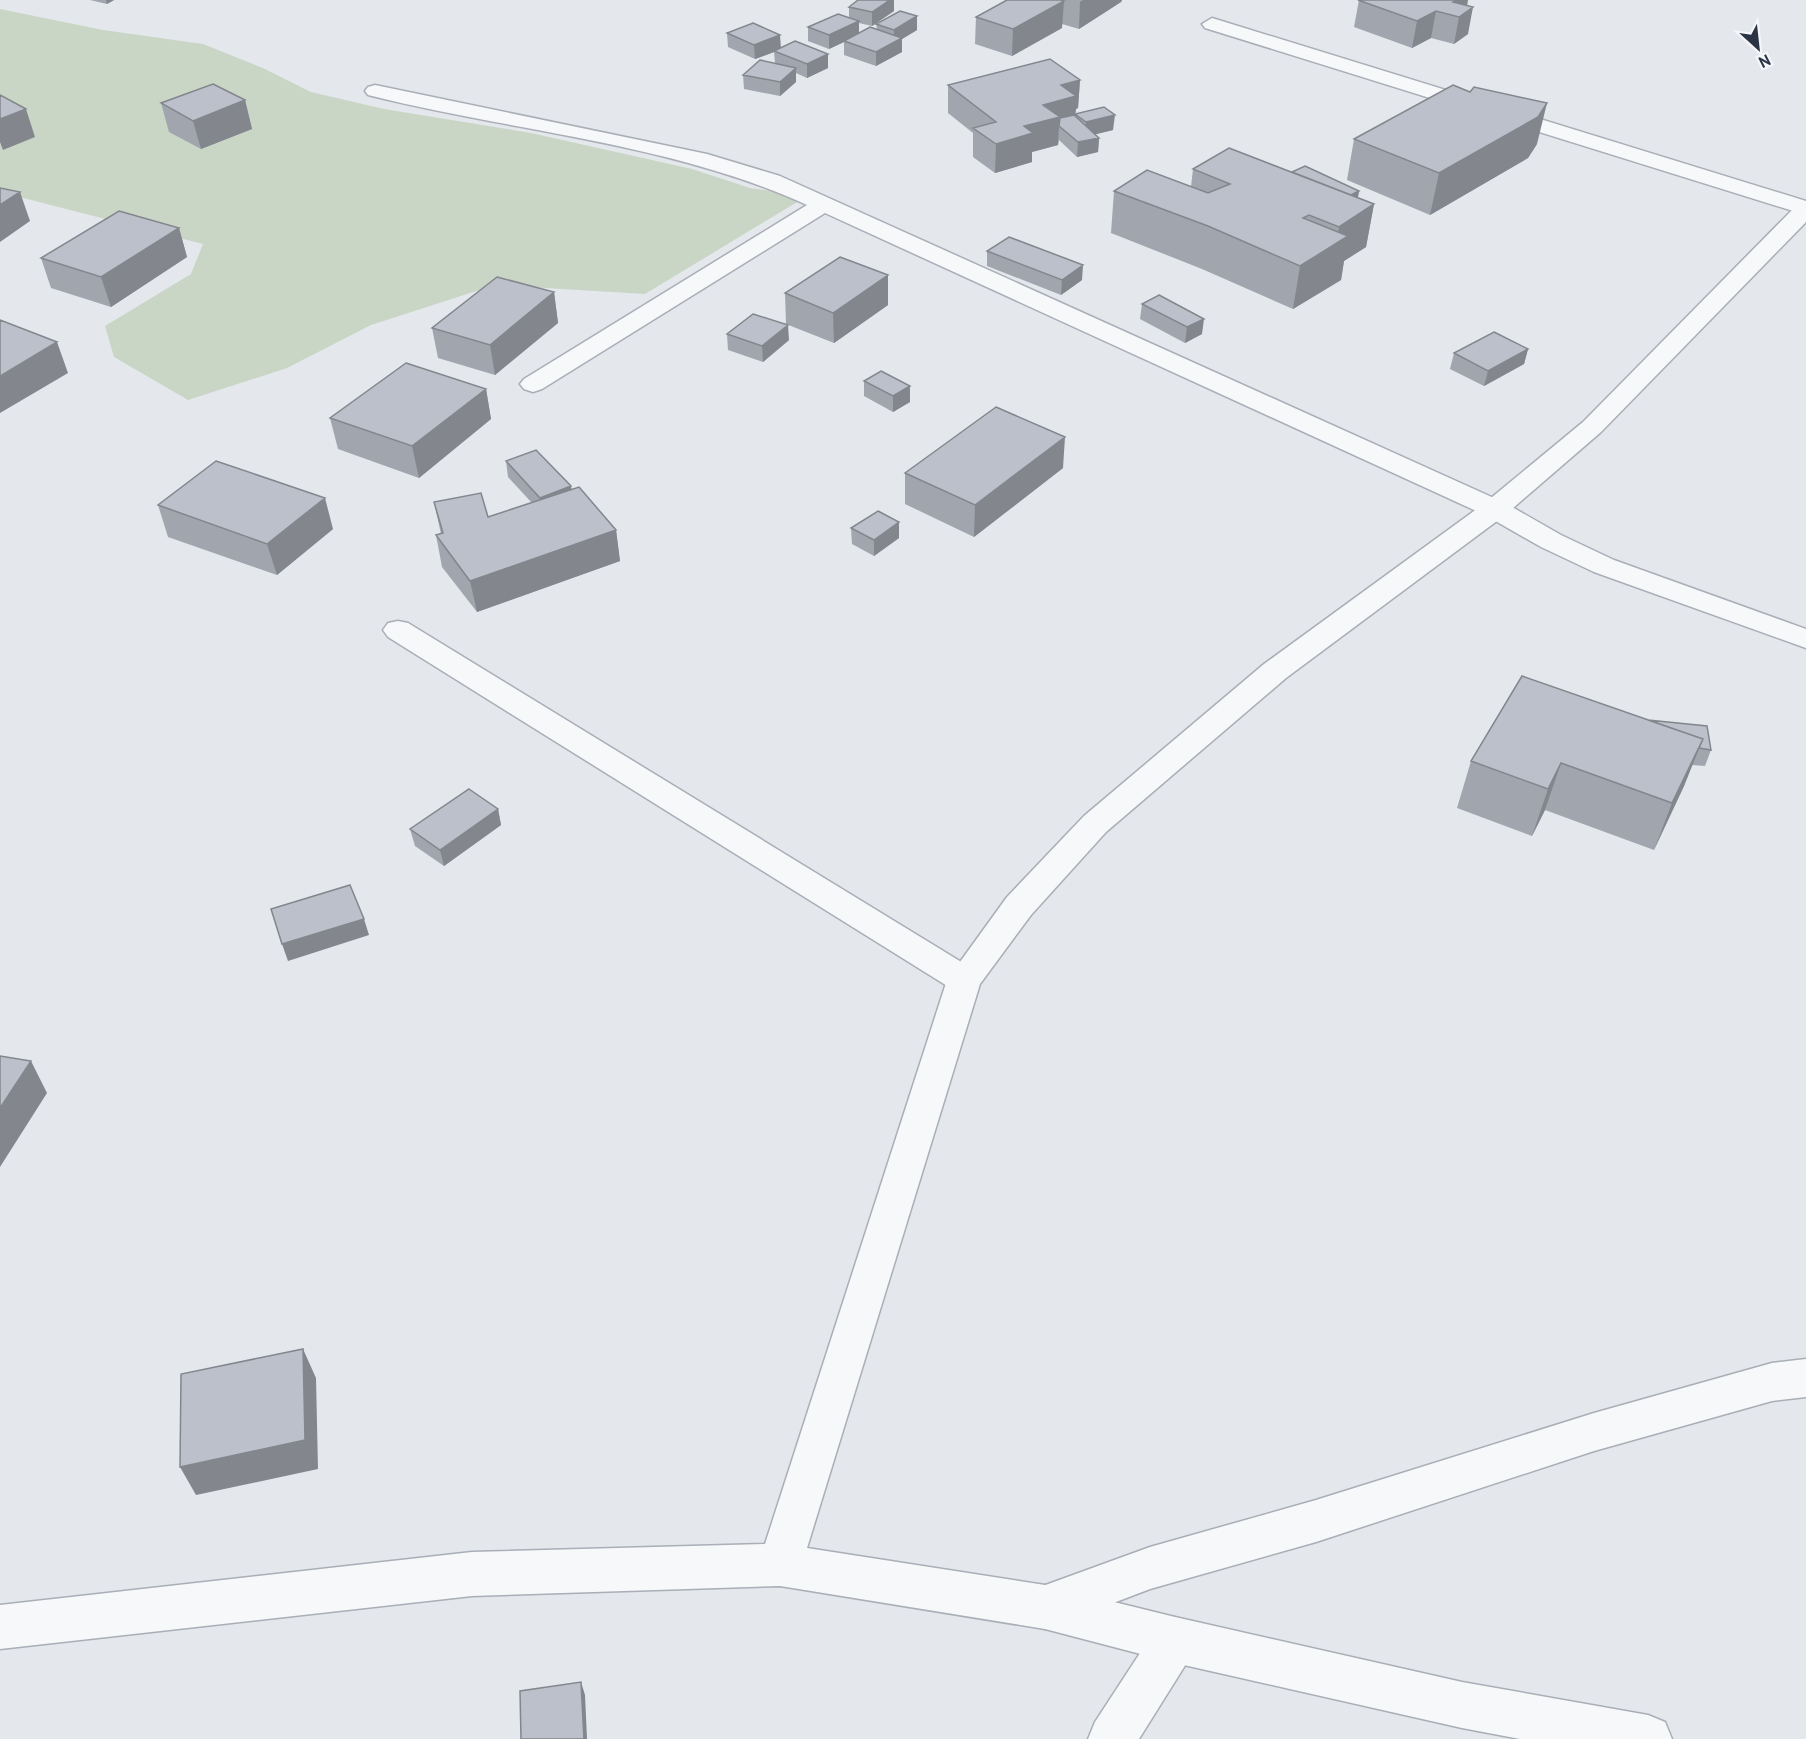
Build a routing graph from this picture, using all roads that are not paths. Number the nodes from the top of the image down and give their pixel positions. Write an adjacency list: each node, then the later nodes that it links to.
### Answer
1 (1212, 24): 4 (street)
2 (375, 91): 3 (street)
3 (825, 204): 5 (street); 6 (street)
4 (1806, 208): 6 (street)
5 (533, 384)
6 (1495, 509): 8 (street); 9 (street)
7 (398, 630): 9 (street)
8 (1806, 639)
9 (964, 980): 11 (street)
10 (1806, 1378): 12 (street)
11 (780, 1565): 12 (street); 13 (street)
12 (1045, 1607): 14 (street)
13 (0, 1627)
14 (1175, 1640): 15 (street); 16 (street)
15 (1112, 1739)
16 (1648, 1739)

